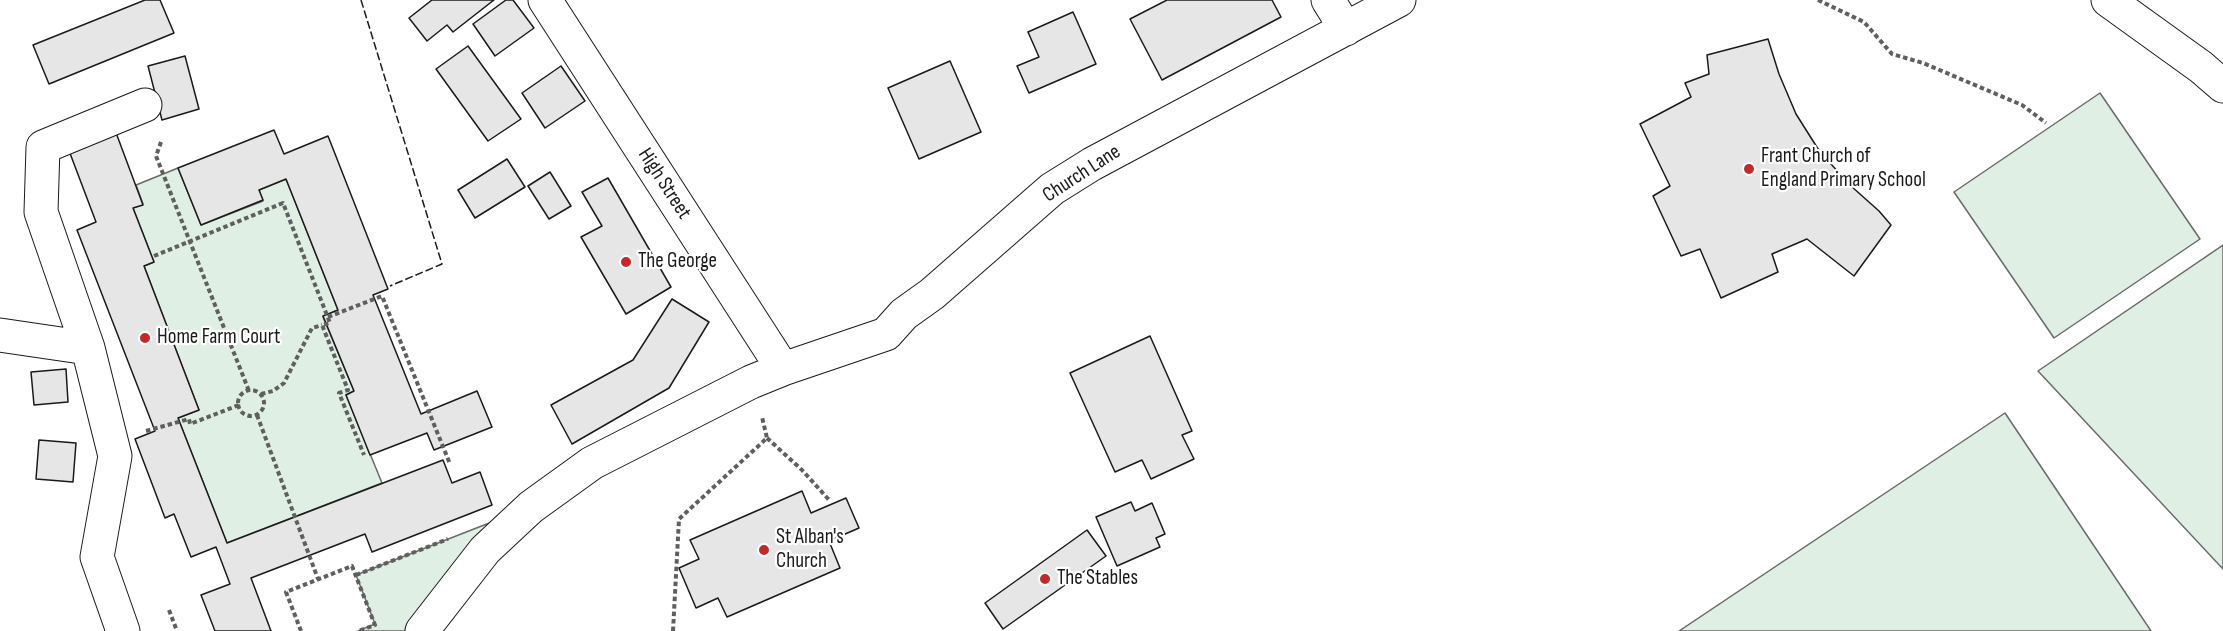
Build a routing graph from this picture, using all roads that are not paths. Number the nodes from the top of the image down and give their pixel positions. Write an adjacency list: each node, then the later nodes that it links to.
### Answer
1 (545, 0): 10 (street, High Street)
2 (1328, 0): 5 (street)
3 (1399, 0): 5 (street, Church Lane)
4 (2108, 0): 6 (street)
5 (1346, 29): 10 (street, Church Lane)
6 (2223, 86)
7 (145, 105): 9 (street)
8 (0, 335): 9 (street)
9 (88, 348): 11 (street)
10 (783, 369): 12 (street, Church Lane)
11 (123, 631)
12 (422, 631)

